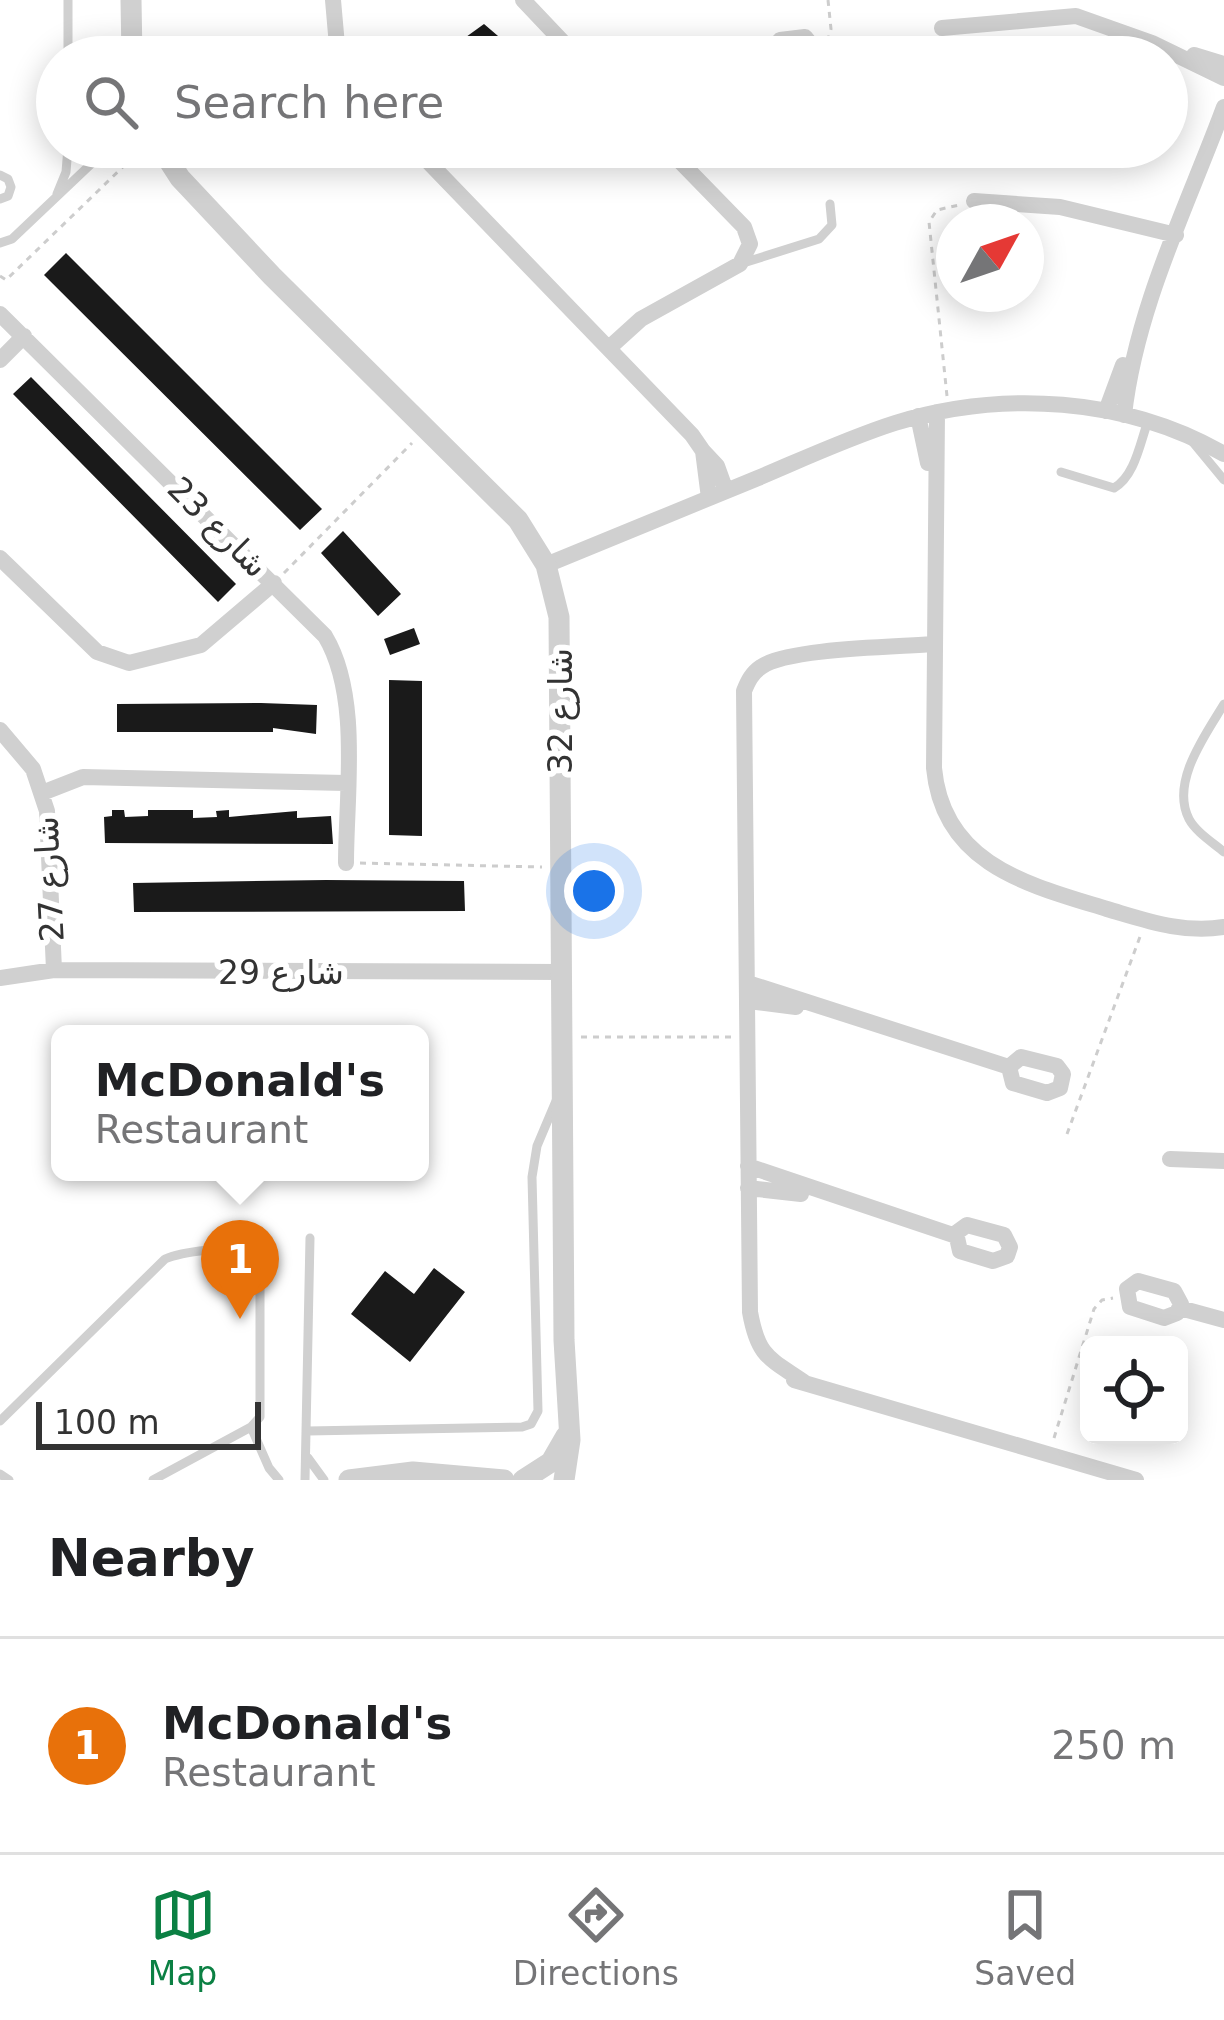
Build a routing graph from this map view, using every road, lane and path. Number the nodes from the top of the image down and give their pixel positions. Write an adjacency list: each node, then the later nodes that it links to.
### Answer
1 (68, 0): 7 (lane)
2 (130, 0): 8 (street)
3 (333, 0): 9 (street)
4 (523, 0): 10 (street)
5 (828, 0): 11 (path)
6 (942, 28): 12 (street)
7 (68, 36)
8 (131, 36)
9 (336, 36)
10 (557, 36)
11 (829, 36)
12 (1134, 36)
13 (1188, 54): 15 (street)
14 (1188, 60): 16 (street)
15 (1224, 64)
16 (1224, 78)
17 (1224, 107): 29 (street)
18 (66, 168): 25 (lane)
19 (89, 168): 25 (lane)
20 (122, 168): 32 (path)
21 (174, 168): 41 (street, شارع 32)
22 (435, 168): 35 (street)
23 (686, 168): 31 (street)
24 (0, 175): 26 (lane)
25 (55, 198): 30 (lane)
26 (0, 199)
27 (974, 201): 29 (street); 37 (path)
28 (830, 204): 31 (lane)
29 (1173, 242): 38 (street)
30 (0, 243)
31 (740, 264): 35 (street)
32 (0, 276)
33 (0, 314): 34 (street, شارع 23)
34 (24, 336): 36 (street); 50 (street, شارع 23)
35 (609, 348): 46 (street)
36 (0, 360)
37 (943, 411): 38 (street); 39 (street); 47 (street)
38 (1115, 413): 40 (street)
39 (918, 416): 46 (street); 47 (street)
40 (1148, 421): 42 (street); 44 (lane)
41 (427, 429): 49 (street, شارع 32); 50 (path)
42 (1188, 436): 43 (street); 45 (lane)
43 (1224, 454)
44 (1060, 472)
45 (1224, 480)
46 (718, 494): 49 (street)
47 (934, 500): 51 (street)
48 (0, 558): 50 (street)
49 (546, 565): 58 (street, شارع 32)
50 (274, 583): 54 (street, شارع 23)
51 (934, 644): 59 (street); 64 (street)
52 (1224, 704): 56 (lane)
53 (0, 730): 55 (street, شارع 27)
54 (346, 783): 55 (street); 57 (street, شارع 23)
55 (42, 793): 61 (street, شارع 27)
56 (1224, 852)
57 (346, 862): 58 (path)
58 (561, 867): 62 (street, شارع 32)
59 (1146, 921): 60 (street); 69 (path)
60 (1224, 927)
61 (54, 970): 62 (street, شارع 29); 63 (street, شارع 29)
62 (562, 972): 65 (street, شارع 32)
63 (0, 978)
64 (748, 992): 66 (street); 67 (street)
65 (562, 1037): 66 (path); 68 (street, شارع 32)
66 (748, 1037): 72 (street)
67 (1009, 1067)
68 (562, 1090): 82 (street, شارع 32); 83 (lane)
69 (1066, 1134)
70 (1170, 1159): 71 (street)
71 (1224, 1161)
72 (748, 1166): 73 (street); 74 (street)
73 (748, 1188): 74 (street); 84 (street)
74 (844, 1202): 75 (street)
75 (956, 1236)
76 (310, 1238): 83 (lane)
77 (1126, 1299): 78 (street); 78 (street); 84 (path)
78 (1180, 1308): 79 (street)
79 (1224, 1320)
80 (0, 1420): 81 (lane)
81 (251, 1427): 87 (lane); 89 (lane)
82 (569, 1430): 95 (street); 96 (street, شارع 32); 97 (street)
83 (308, 1432): 85 (lane)
84 (1049, 1454): 98 (street)
85 (308, 1458): 91 (lane); 92 (lane)
86 (0, 1474): 88 (lane)
87 (269, 1474): 90 (lane)
88 (9, 1480)
89 (153, 1480)
90 (279, 1480)
91 (305, 1480)
92 (324, 1480)
93 (349, 1480): 94 (street)
94 (504, 1480)
95 (523, 1480)
96 (565, 1480)
97 (577, 1480)
98 (1136, 1480)

